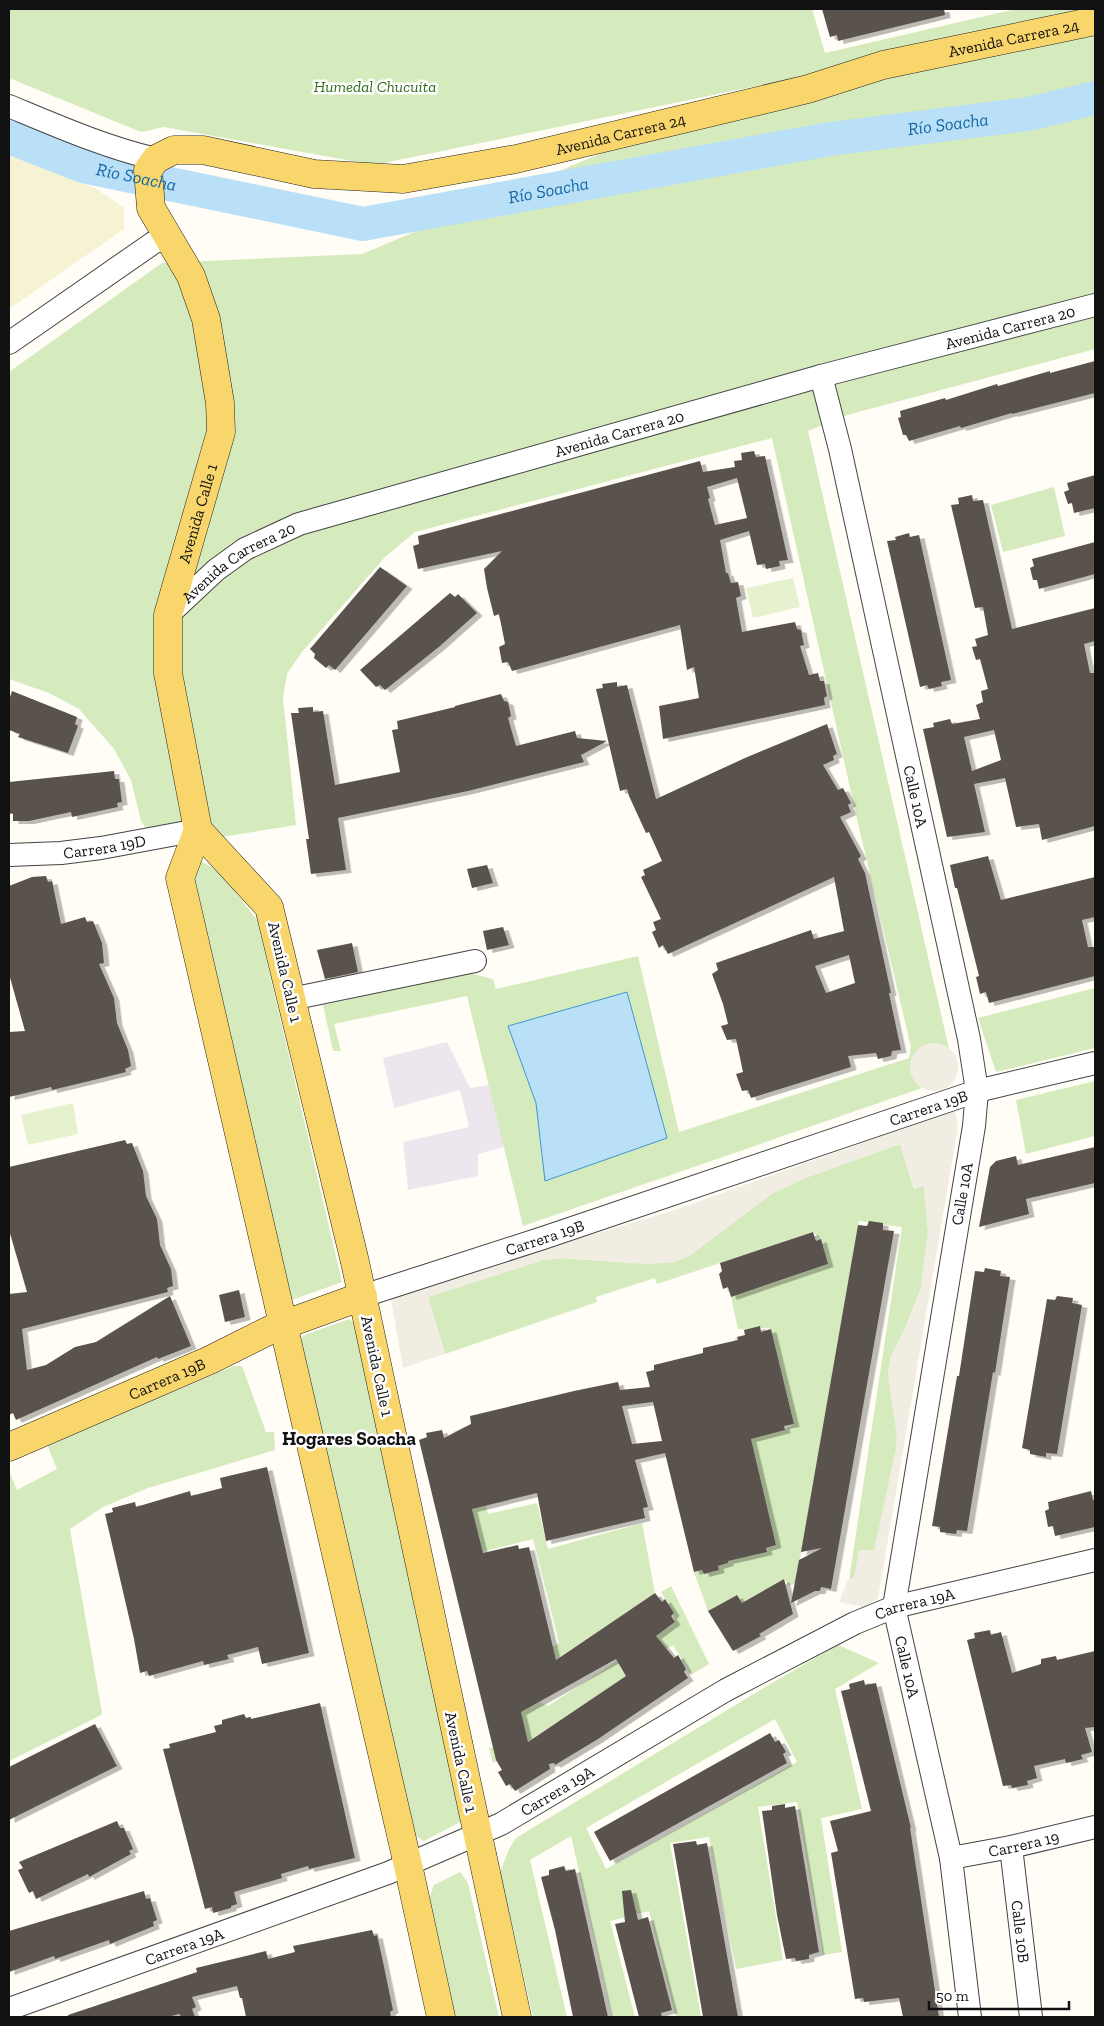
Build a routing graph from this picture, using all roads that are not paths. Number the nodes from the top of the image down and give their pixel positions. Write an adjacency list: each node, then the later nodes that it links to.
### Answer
1 (1095, 21): 3 (main road, Avenida Carrera 24)
2 (9, 106): 3 (street)
3 (152, 165): 4 (main road, Avenida Calle 1)
4 (167, 237): 6 (street); 8 (main road, Avenida Calle 1)
5 (1095, 305): 7 (street, Avenida Carrera 20)
6 (9, 343)
7 (821, 376): 8 (street, Avenida Carrera 20); 14 (street, Calle 10A)
8 (168, 614): 9 (main road, Avenida Calle 1)
9 (198, 830): 10 (street, Carrera 19D); 12 (main road, Avenida Calle 1); 16 (main road)
10 (9, 855)
11 (476, 961): 12 (street)
12 (291, 999): 15 (main road, Avenida Calle 1)
13 (1095, 1063): 14 (street, Carrera 19B)
14 (977, 1091): 15 (street, Carrera 19B); 19 (street, Calle 10A)
15 (363, 1296): 16 (main road, Carrera 19B); 21 (main road, Avenida Calle 1)
16 (284, 1325): 17 (main road, Carrera 19B); 24 (main road)
17 (9, 1447)
18 (1095, 1560): 19 (street, Carrera 19A)
19 (894, 1607): 21 (street, Carrera 19A); 23 (street, Calle 10A)
20 (1094, 1832): 22 (street, Carrera 19)
21 (477, 1835): 24 (street, Carrera 19A); 27 (main road, Avenida Calle 1)
22 (1011, 1846): 23 (street, Carrera 19); 29 (street, Calle 10B)
23 (951, 1858): 28 (street, Calle 10A)
24 (408, 1865): 25 (street, Carrera 19A); 26 (main road)
25 (9, 2009)
26 (440, 2017)
27 (518, 2017)
28 (970, 2017)
29 (1031, 2017)

